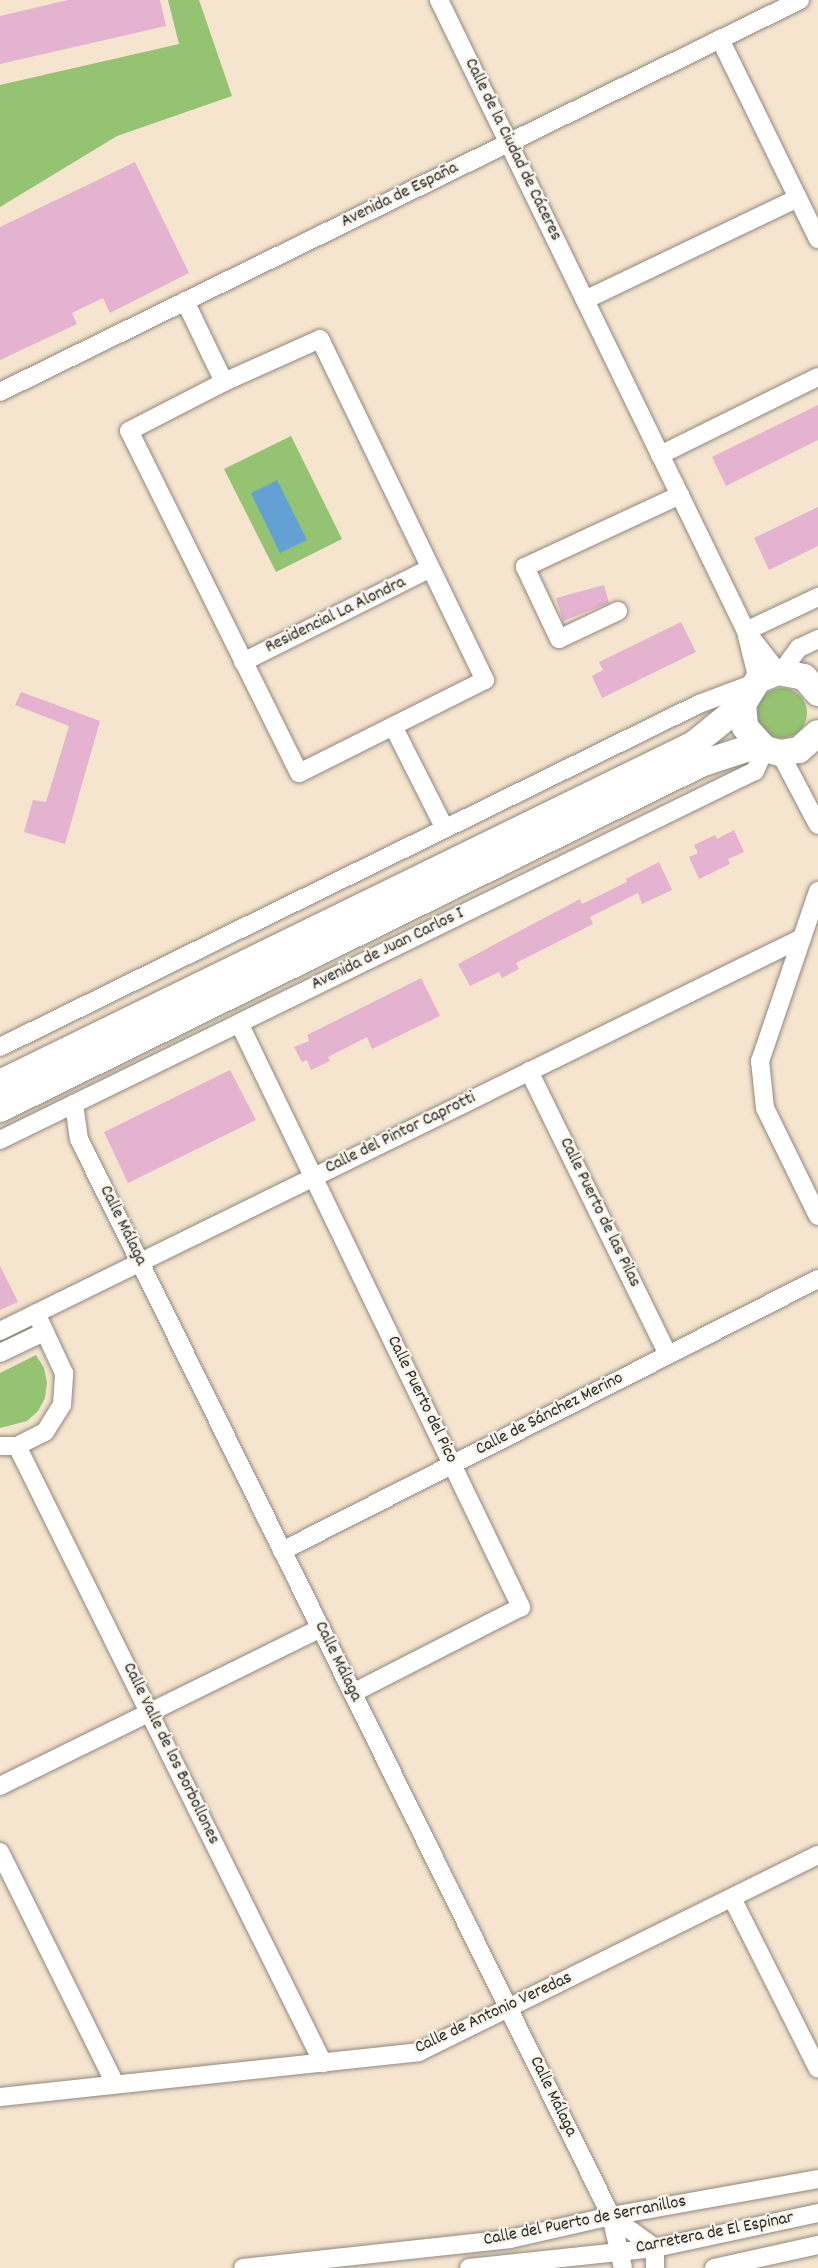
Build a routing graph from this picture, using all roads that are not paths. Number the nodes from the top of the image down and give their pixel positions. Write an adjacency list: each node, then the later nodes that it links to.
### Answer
1 (439, 0): 4 (street, Calle de la Ciudad de Cáceres)
2 (800, 0): 3 (street, Avenida de España)
3 (720, 39): 4 (street, Avenida de España); 5 (street)
4 (508, 142): 7 (street, Calle de la Ciudad de Cáceres); 8 (street, Avenida de España)
5 (798, 198): 6 (street); 7 (street)
6 (818, 239)
7 (585, 300): 12 (street, Calle de la Ciudad de Cáceres)
8 (185, 301): 10 (street); 11 (street, Avenida de España)
9 (818, 377): 12 (street)
10 (224, 382): 14 (street); 19 (street)
11 (0, 392)
12 (660, 455): 13 (street, Calle de la Ciudad de Cáceres)
13 (680, 495): 16 (street); 17 (street, Calle de la Ciudad de Cáceres)
14 (429, 569): 19 (street, Residencial La Alondra); 21 (street)
15 (818, 597): 17 (street)
16 (618, 611)
17 (746, 632): 20 (street, Calle de la Ciudad de Cáceres)
18 (818, 639): 20 (street)
19 (243, 662): 21 (street)
20 (782, 681): 23 (highway); 25 (street); 31 (highway)
21 (393, 726): 25 (street)
22 (817, 737): 23 (highway)
23 (768, 749): 24 (street); 28 (street, Avenida de Juan Carlos I); 33 (highway, Avenida de Juan Carlos I)
24 (818, 825)
25 (445, 829): 29 (street)
26 (818, 891): 27 (street)
27 (809, 927): 30 (street, Calle del Pintor Caprotti); 36 (street)
28 (239, 1023): 32 (street, Avenida de Juan Carlos I); 35 (street, Calle Puerto del Pico)
29 (0, 1047)
30 (529, 1071): 35 (street, Calle del Pintor Caprotti); 43 (street, Calle Puerto de las Pilas)
31 (0, 1083)
32 (74, 1104): 34 (street, Avenida de Juan Carlos I); 37 (street, Calle Málaga)
33 (0, 1109)
34 (0, 1140)
35 (313, 1177): 37 (street, Calle del Pintor Caprotti); 45 (street, Calle Puerto del Pico)
36 (818, 1216)
37 (140, 1262): 39 (street, Calle del Pintor Caprotti); 46 (street, Calle Málaga)
38 (818, 1279): 43 (street, Calle de Sánchez Merino)
39 (36, 1313): 40 (street, Calle del Pintor Caprotti); 41 (street)
40 (0, 1331)
41 (44, 1332): 42 (street); 44 (street)
42 (0, 1353)
43 (668, 1355): 45 (street, Calle de Sánchez Merino)
44 (8, 1446): 49 (street, Calle Valle de los Borbollones)
45 (452, 1465): 46 (street, Calle de Sánchez Merino); 48 (street, Calle Puerto del Pico)
46 (282, 1551): 47 (street, Calle Málaga)
47 (321, 1628): 48 (street, Calle Málaga); 49 (street)
48 (353, 1693): 54 (street, Calle Málaga)
49 (149, 1712): 50 (street); 55 (street, Calle Valle de los Borbollones)
50 (0, 1786)
51 (0, 1852): 57 (street)
52 (818, 1855): 53 (street, Calle de Antonio Veredas)
53 (732, 1898): 54 (street, Calle de Antonio Veredas); 56 (street)
54 (508, 2008): 55 (street, Calle de Antonio Veredas); 61 (street, Calle Málaga)
55 (323, 2062): 57 (street, Calle de Antonio Veredas)
56 (818, 2069)
57 (115, 2084): 58 (street, Calle de Antonio Veredas)
58 (0, 2097)
59 (818, 2179): 61 (street, Calle del Puerto de Serranillos)
60 (818, 2213): 63 (street, Carretera de El Espinar)
61 (611, 2216): 63 (street, Calle Málaga); 64 (street); 65 (street, Calle Málaga); 66 (street, Calle del Puerto de Serranillos)
62 (818, 2245): 69 (street)
63 (655, 2248): 65 (street, Carretera de El Espinar); 68 (street)
64 (593, 2255): 65 (street, Carretera de El Espinar); 67 (street, Carretera de El Espinar)
65 (621, 2260)
66 (243, 2268)
67 (469, 2268)
68 (655, 2268)
69 (714, 2268)

